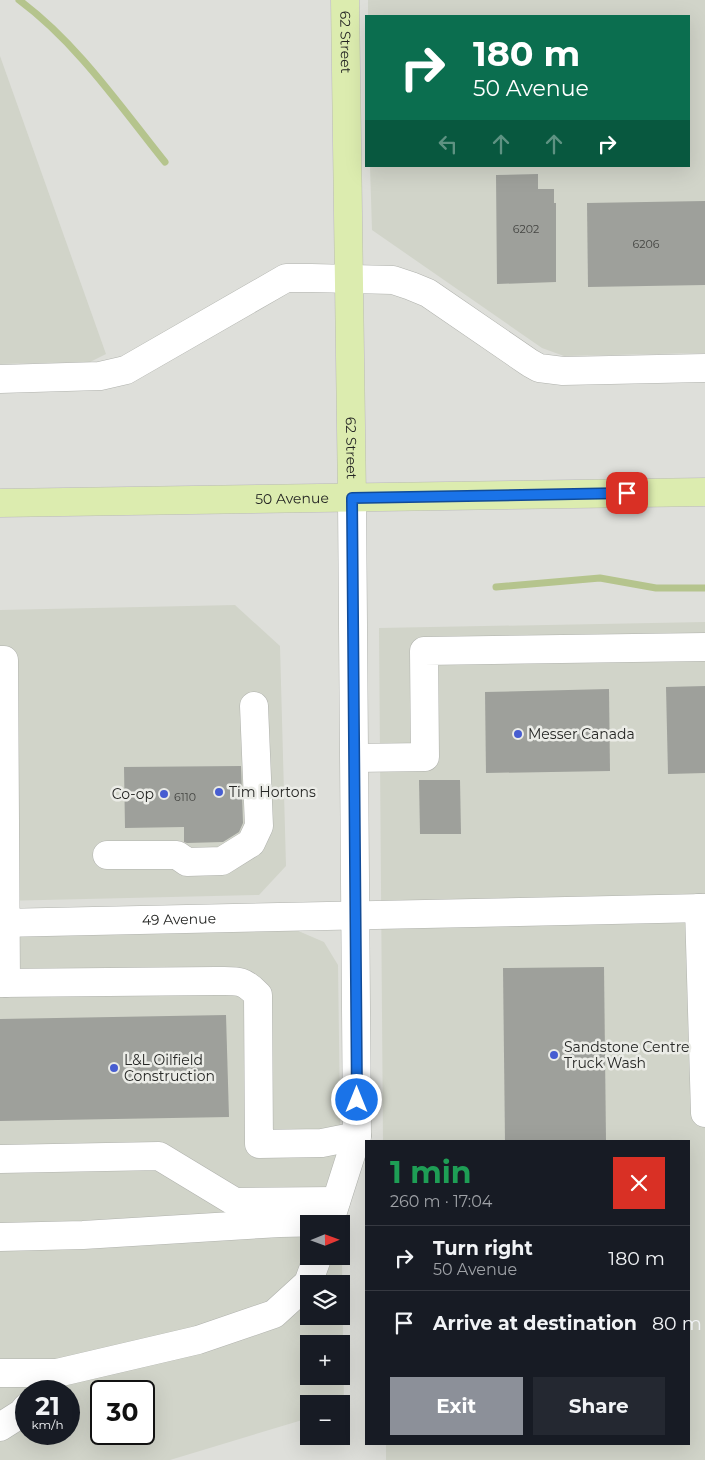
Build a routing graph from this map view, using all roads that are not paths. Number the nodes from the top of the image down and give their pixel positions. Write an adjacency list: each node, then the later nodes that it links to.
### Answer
1 (345, 0): 2 (main road, 62 Street)
2 (349, 280): 3 (street); 4 (street); 6 (main road, 62 Street)
3 (705, 368)
4 (0, 379)
5 (705, 492): 6 (main road, 50 Avenue)
6 (352, 498): 7 (main road, 50 Avenue); 11 (street, 62 Street)
7 (0, 503)
8 (705, 647): 11 (street)
9 (0, 660): 12 (street)
10 (254, 706): 13 (street)
11 (355, 758): 15 (street, 62 Street)
12 (3, 851): 16 (street)
13 (107, 855)
14 (702, 908): 15 (street, 49 Avenue); 18 (street)
15 (357, 916): 16 (street, 49 Avenue); 19 (street, 62 Street)
16 (3, 923): 17 (street)
17 (3, 983): 19 (street)
18 (705, 1113)
19 (357, 1136): 22 (street, 62 Street)
20 (0, 1159): 21 (street)
21 (235, 1214): 23 (street); 24 (street)
22 (332, 1215)
23 (300, 1220)
24 (0, 1236)
25 (315, 1265): 28 (street)
26 (0, 1373): 27 (street)
27 (38, 1380)
28 (56, 1380)
29 (15, 1417): 30 (street)
30 (0, 1427)

